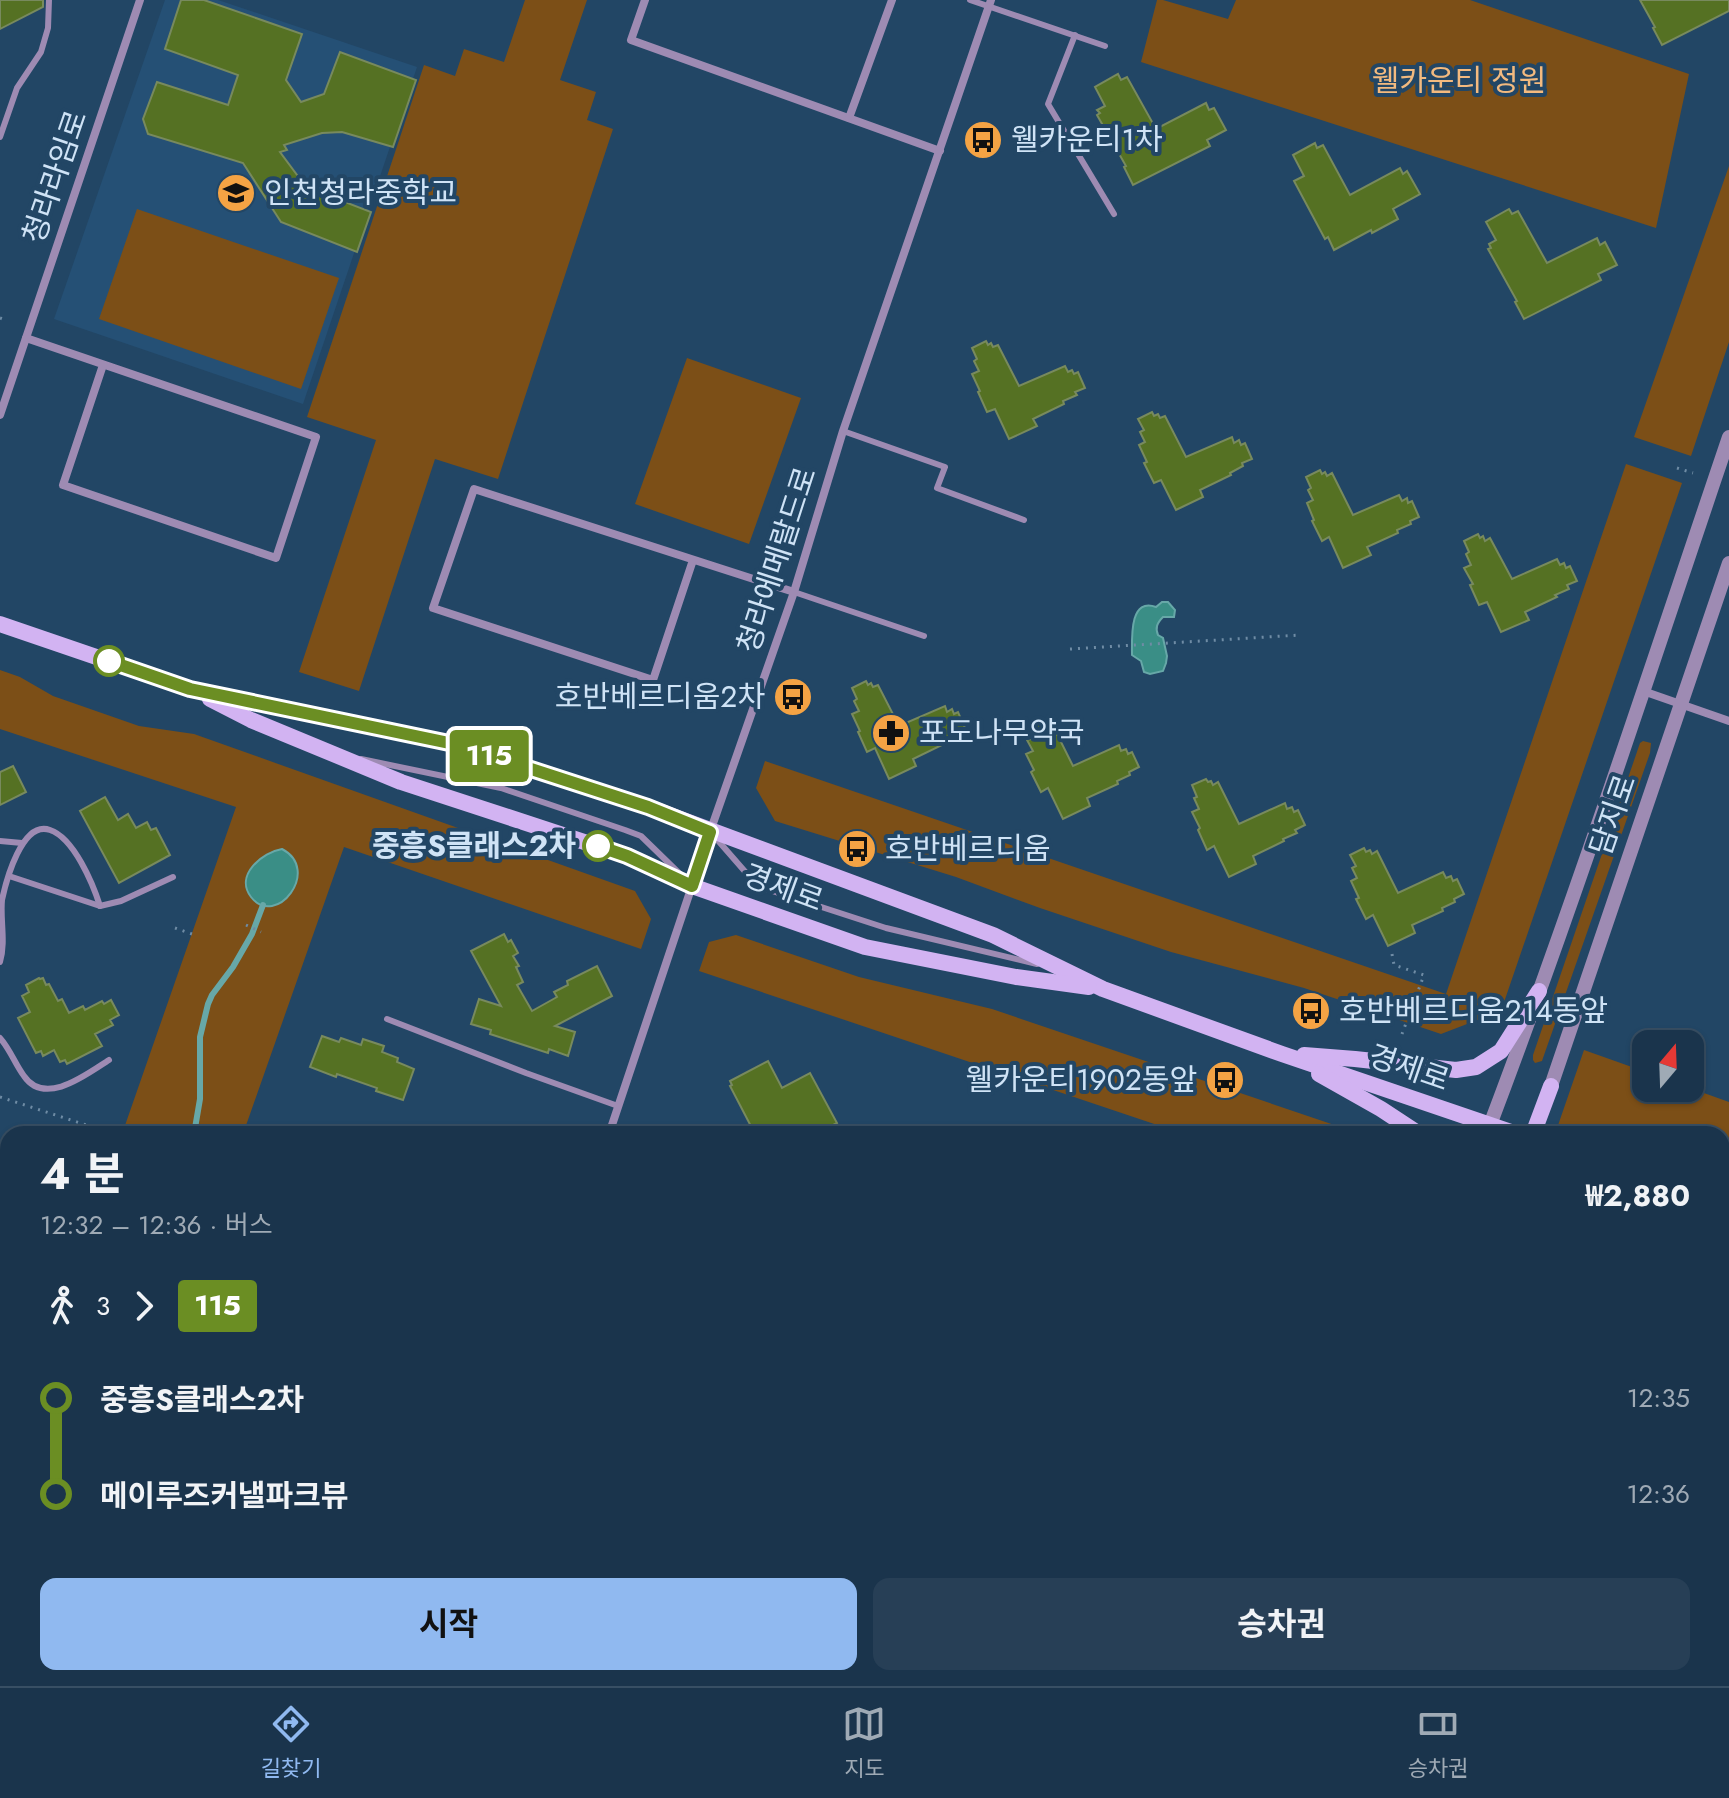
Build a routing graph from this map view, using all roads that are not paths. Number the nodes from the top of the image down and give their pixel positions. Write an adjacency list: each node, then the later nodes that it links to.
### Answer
1 (49, 0): 10 (lane)
2 (140, 0): 13 (street, 청라라임로)
3 (645, 0): 9 (street)
4 (892, 0): 9 (street)
5 (970, 0): 6 (lane)
6 (990, 3): 7 (lane); 11 (street, 청라에메랄드로)
7 (1075, 35): 8 (lane); 12 (lane)
8 (1105, 46)
9 (849, 118): 11 (street)
10 (0, 137)
11 (940, 151): 16 (street, 청라에메랄드로)
12 (1114, 214)
13 (26, 338): 14 (street); 15 (street, 청라라임로)
14 (103, 365): 14 (street)
15 (0, 415)
16 (843, 431): 18 (lane); 21 (street, 청라에메랄드로)
17 (1729, 437): 25 (street)
18 (1024, 520)
19 (693, 560): 19 (street); 21 (street)
20 (1729, 563): 26 (street, 담지로)
21 (794, 592): 23 (lane); 29 (street, 청라에메랄드로)
22 (0, 624): 24 (main road, 경제로)
23 (924, 636)
24 (190, 689): 28 (main road, 경제로); 29 (main road, 경제로)
25 (1643, 691): 26 (street); 39 (street)
26 (1680, 704): 27 (street); 44 (street, 담지로)
27 (1729, 721)
28 (323, 750): 34 (main road, 경제로); 34 (lane)
29 (710, 832): 34 (street, 청라에메랄드로); 37 (main road, 경제로); 37 (lane)
30 (0, 841): 31 (lane)
31 (22, 843): 32 (lane); 35 (lane)
32 (9, 876): 35 (lane); 36 (lane)
33 (173, 877): 35 (lane)
34 (692, 886): 38 (main road, 경제로); 45 (street, 청라에메랄드로)
35 (100, 906)
36 (0, 962)
37 (1068, 971): 38 (main road, 경제로)
38 (1103, 989): 42 (main road, 경제로)
39 (1539, 991): 42 (main road); 49 (street)
40 (387, 1019): 45 (lane)
41 (0, 1038): 43 (lane)
42 (1282, 1054): 47 (main road); 48 (main road, 경제로)
43 (109, 1060)
44 (1551, 1086): 50 (main road)
45 (618, 1106): 46 (street, 청라에메랄드로)
46 (612, 1126)
47 (1407, 1126)
48 (1477, 1126)
49 (1489, 1126)
50 (1536, 1126)

